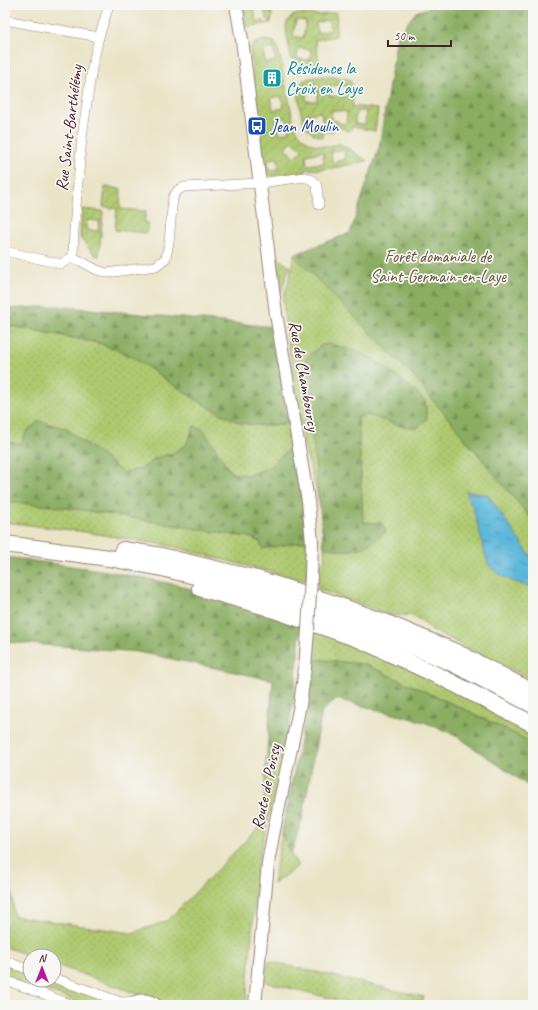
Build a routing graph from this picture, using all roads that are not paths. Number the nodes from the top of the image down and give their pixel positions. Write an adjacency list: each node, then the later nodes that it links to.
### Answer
1 (109, 5): 4 (street, Rue Saint-Barthélémy)
2 (236, 5): 5 (street, Rue de Chambourcy)
3 (5, 20): 4 (street)
4 (99, 37): 8 (street, Rue Saint-Barthélémy)
5 (260, 183): 6 (street); 8 (street); 12 (street, Rue de Chambourcy)
6 (319, 205)
7 (5, 251): 8 (street)
8 (72, 256)
9 (5, 533): 13 (highway)
10 (5, 544): 11 (highway)
11 (77, 554): 14 (highway); 15 (highway)
12 (311, 576): 23 (street, Route de Poissy, bridge)
13 (533, 692)
14 (533, 705)
15 (533, 724)
16 (5, 961): 17 (street)
17 (22, 967)
18 (5, 980): 21 (street)
19 (62, 981): 20 (street)
20 (133, 1003): 22 (street)
21 (73, 1005)
22 (156, 1005)
23 (255, 1005)

